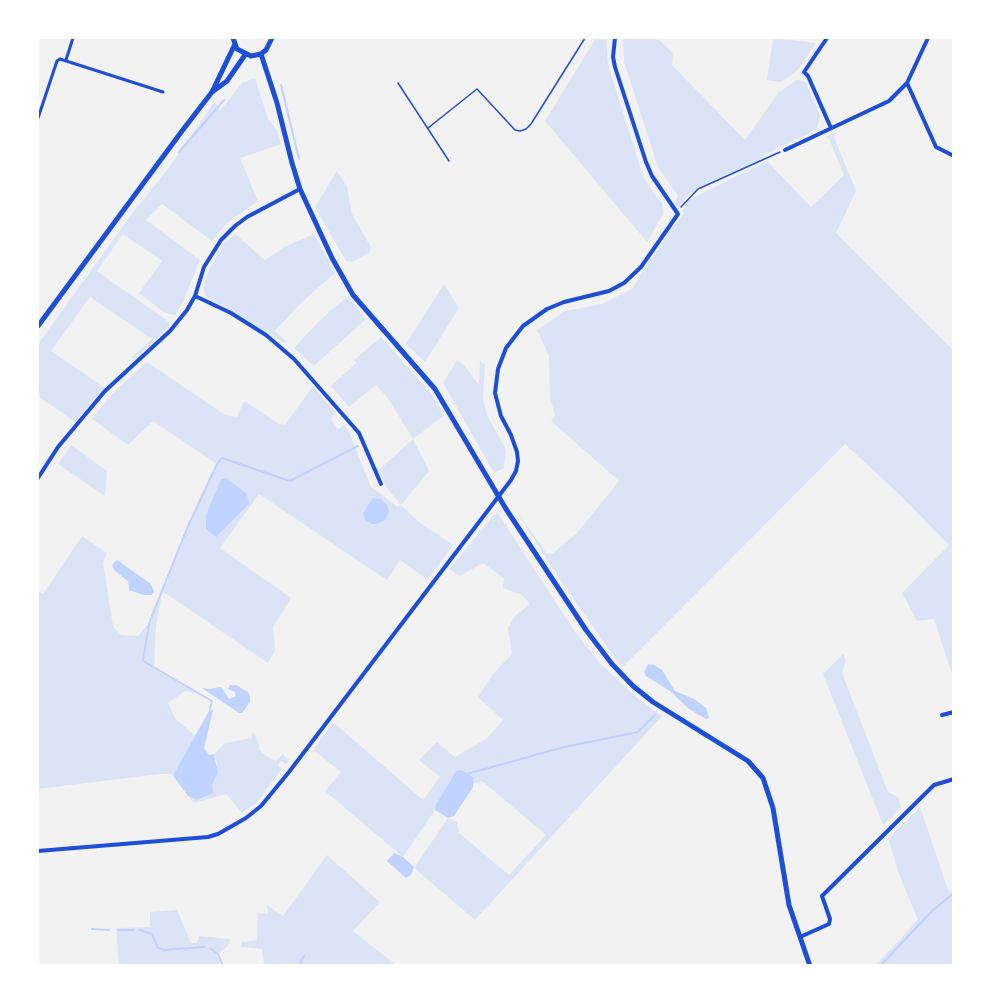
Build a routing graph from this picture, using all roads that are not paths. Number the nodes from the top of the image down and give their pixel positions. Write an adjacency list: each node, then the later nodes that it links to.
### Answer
1 (73, 38): 11 (street)
2 (233, 38): 8 (main road)
3 (272, 38): 9 (main road)
4 (585, 38): 17 (lane)
5 (615, 38): 27 (street)
6 (827, 38): 18 (street)
7 (928, 38): 13 (street)
8 (235, 45): 10 (main road); 15 (main road)
9 (261, 54): 10 (main road); 22 (main road)
10 (245, 55): 15 (main road)
11 (66, 60): 14 (street); 16 (street)
12 (398, 83): 17 (lane)
13 (907, 83): 18 (street); 20 (street)
14 (163, 92)
15 (212, 92): 24 (main road)
16 (38, 118)
17 (428, 128): 21 (lane)
18 (831, 128): 19 (street)
19 (785, 150)
20 (954, 156)
21 (449, 160)
22 (300, 189): 23 (street); 27 (main road)
23 (195, 296): 25 (street); 26 (street)
24 (38, 326)
25 (38, 478)
26 (381, 484)
27 (498, 496): 31 (street); 32 (main road)
28 (954, 712): 29 (street)
29 (942, 715)
30 (954, 779): 32 (street)
31 (38, 850)
32 (800, 937): 33 (main road)
33 (810, 966)

